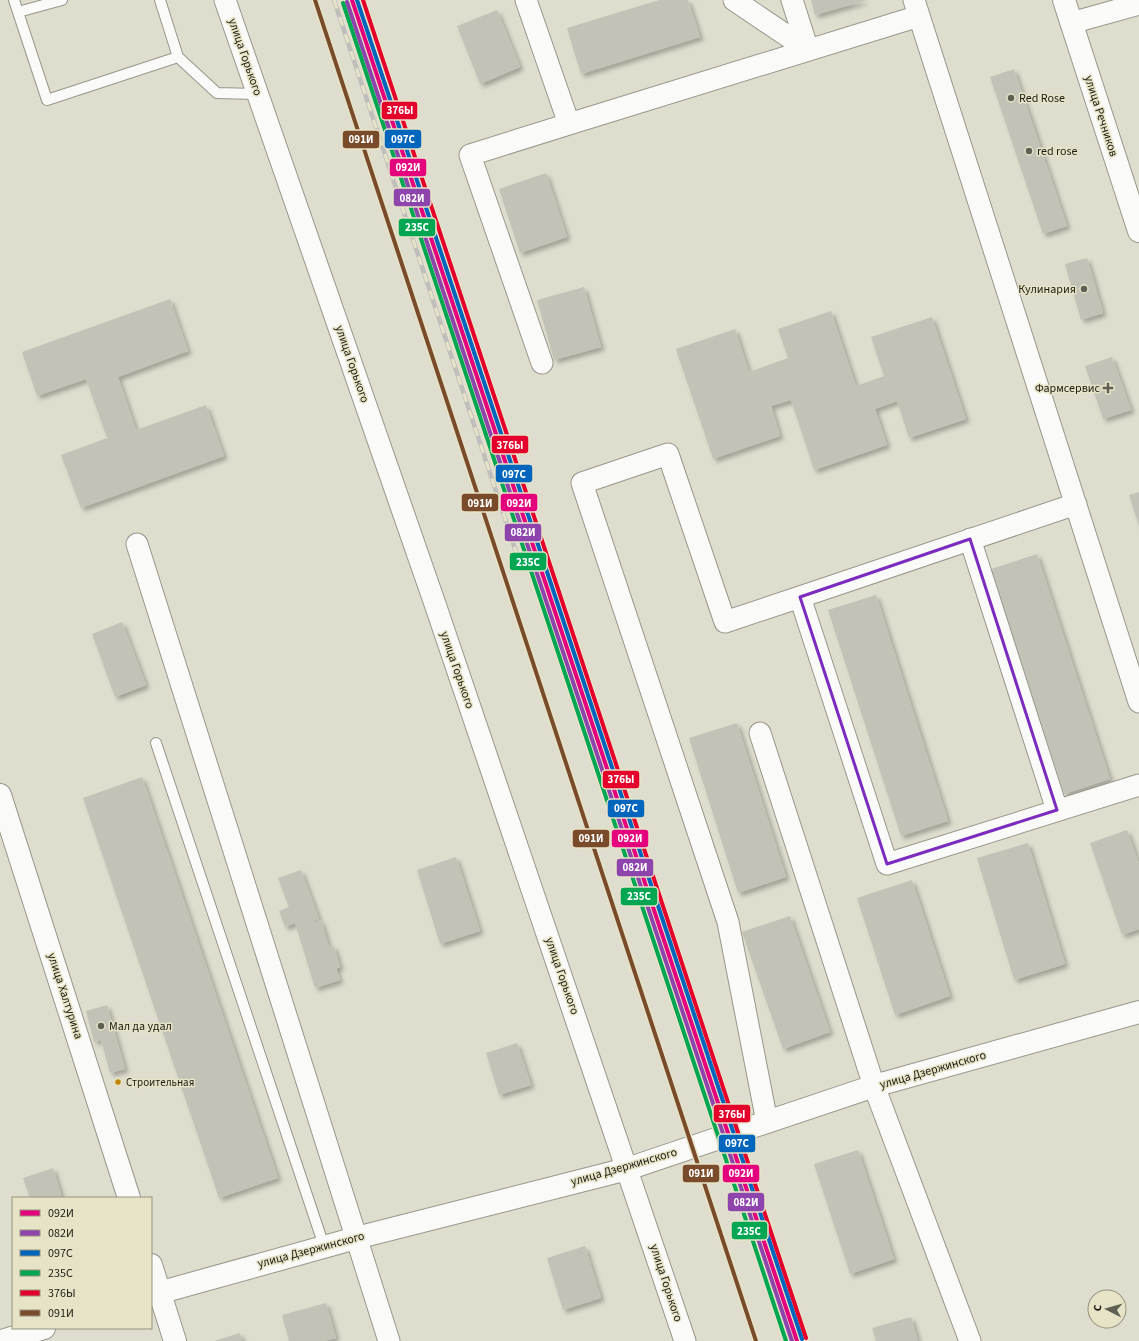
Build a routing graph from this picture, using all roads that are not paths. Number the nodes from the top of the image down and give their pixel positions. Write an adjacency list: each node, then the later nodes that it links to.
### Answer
1 (14, 0): 11 (lane)
2 (62, 0): 11 (lane)
3 (160, 0): 14 (lane)
4 (225, 0): 15 (street, улица Горького)
5 (526, 0): 16 (street)
6 (734, 0): 13 (street)
7 (792, 0): 13 (street)
8 (1064, 0): 12 (street, улица Речников)
9 (1139, 4): 12 (street)
10 (917, 8): 13 (street); 20 (street)
11 (18, 12): 14 (lane)
12 (1071, 23): 17 (street, улица Речников)
13 (808, 50): 16 (street)
14 (178, 57): 15 (lane)
15 (258, 94): 33 (street, улица Горького)
16 (569, 124): 19 (street)
17 (1133, 194): 18 (street, улица Речников)
18 (1139, 231)
19 (542, 363)
20 (1076, 504): 21 (street); 24 (street)
21 (970, 539): 23 (street); 29 (street)
22 (137, 544): 35 (street)
23 (800, 597): 29 (street); 32 (street)
24 (1139, 702)
25 (760, 733): 31 (street)
26 (156, 743): 36 (lane)
27 (1139, 785): 29 (street)
28 (0, 795): 34 (street, улица Халтурина)
29 (1057, 810)
30 (1139, 1012): 31 (street, улица Дзержинского)
31 (874, 1086): 32 (street, улица Дзержинского); 44 (street)
32 (766, 1122): 33 (street, улица Дзержинского)
33 (628, 1169): 35 (street, улица Дзержинского); 43 (street, улица Горького)
34 (130, 1197)
35 (356, 1238): 36 (street, улица Дзержинского); 42 (street)
36 (324, 1246): 38 (street, улица Дзержинского)
37 (152, 1272): 38 (street)
38 (155, 1294): 41 (street)
39 (41, 1329): 40 (street)
40 (2, 1341)
41 (175, 1341)
42 (388, 1341)
43 (685, 1341)
44 (970, 1341)

